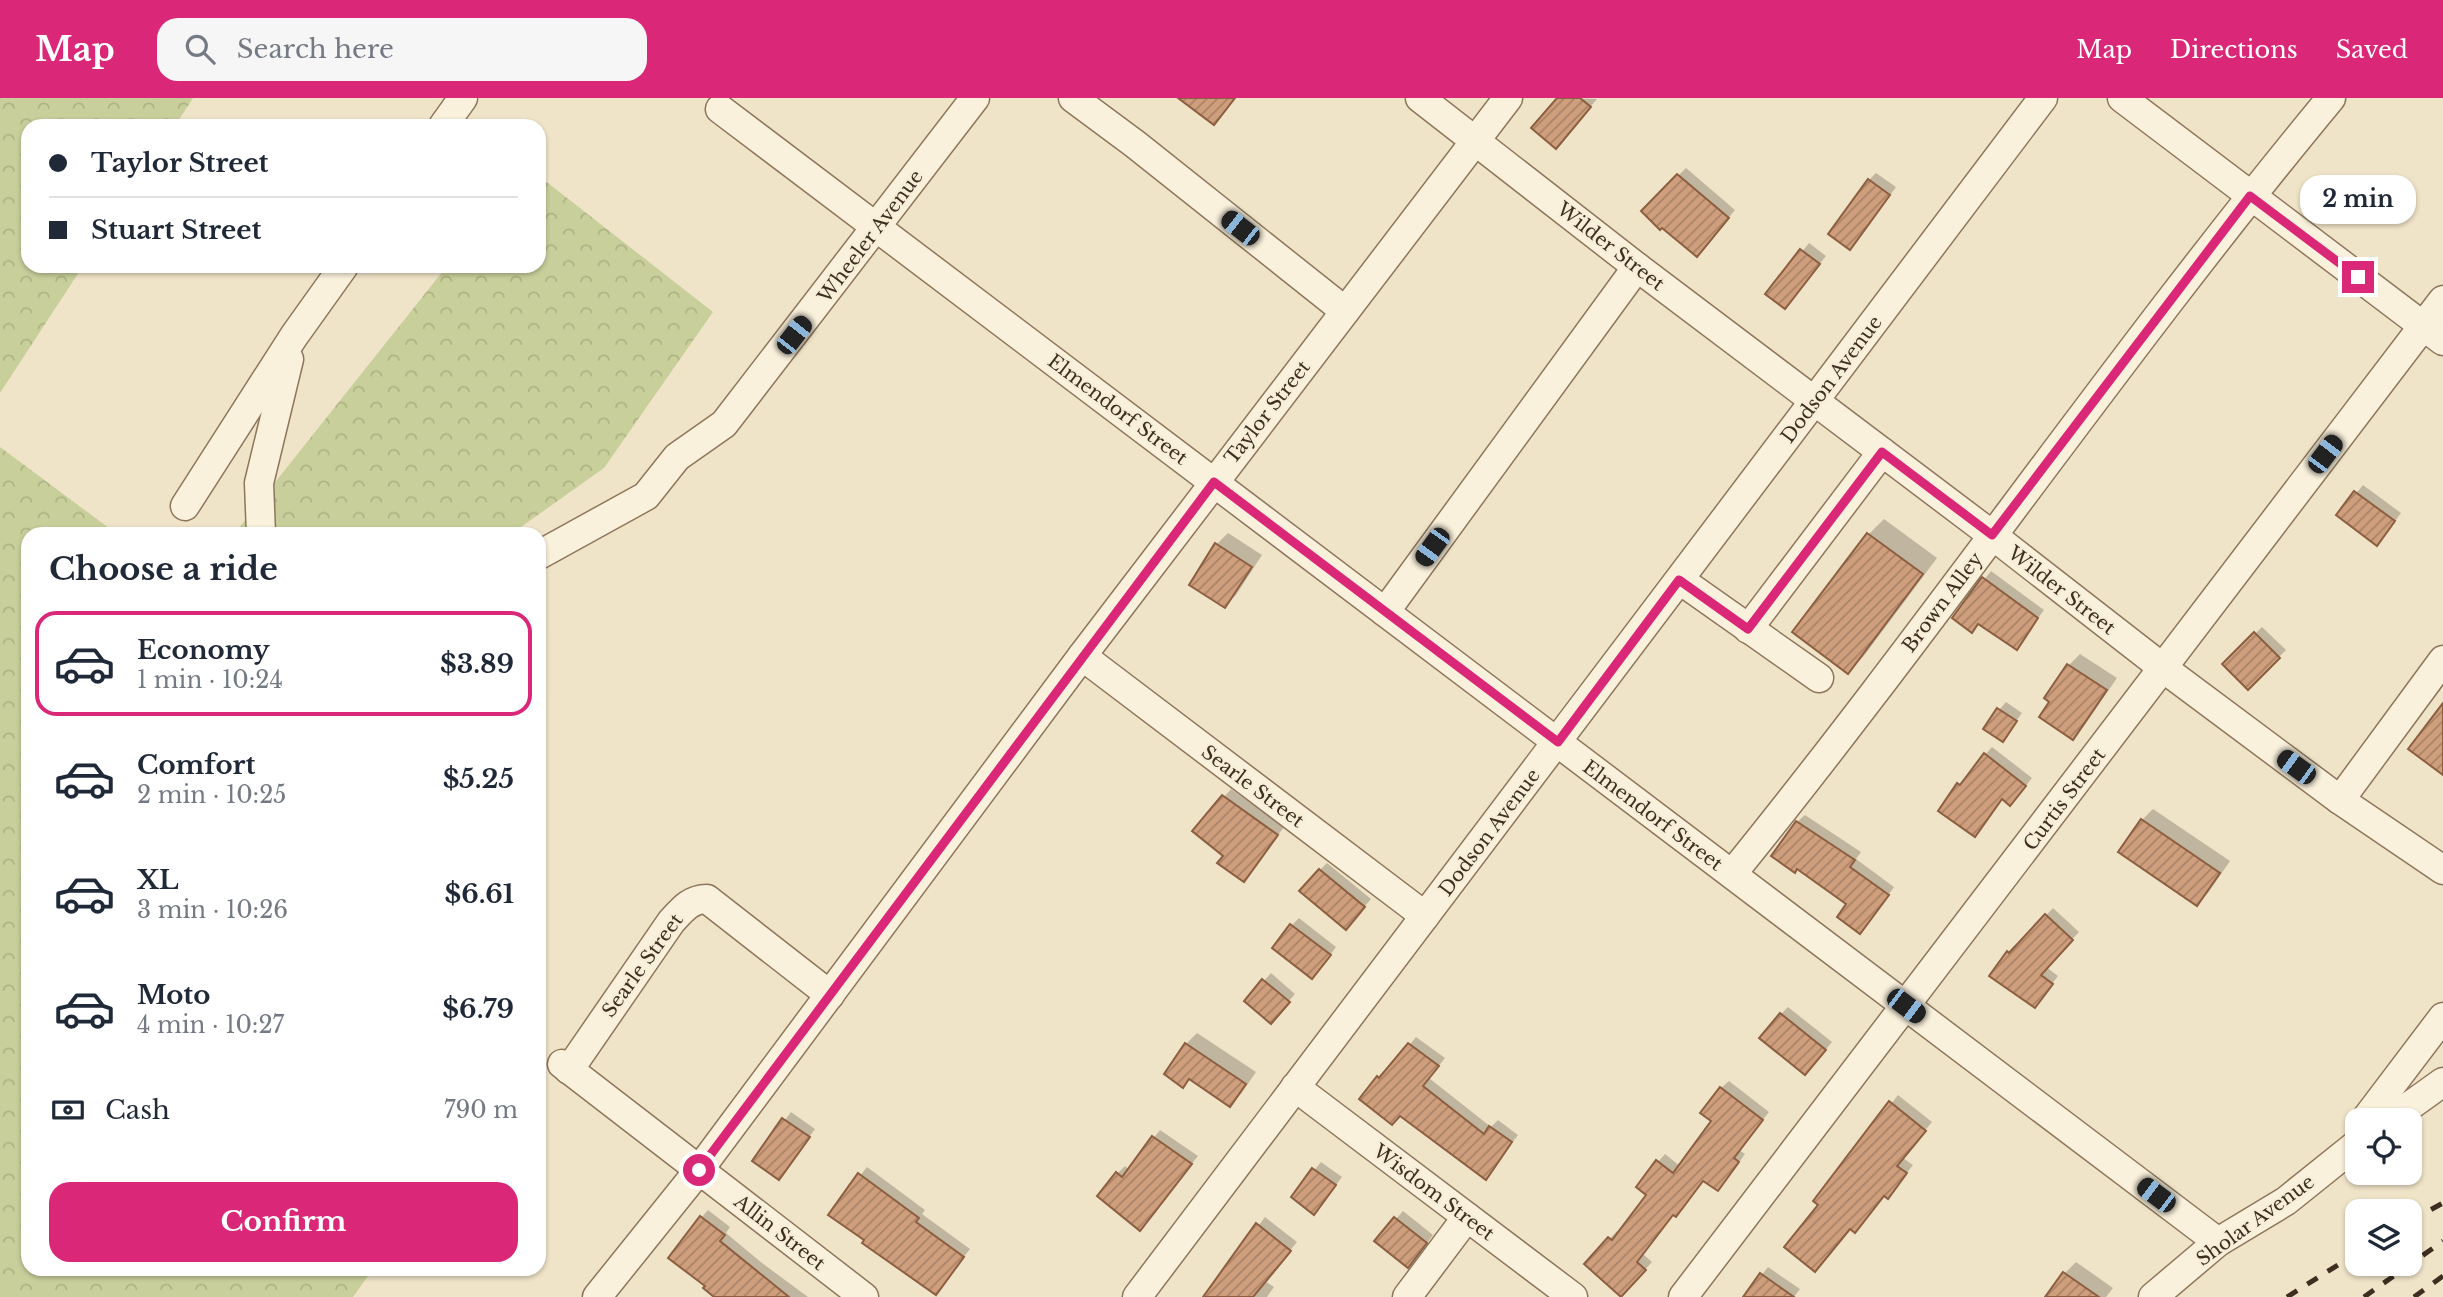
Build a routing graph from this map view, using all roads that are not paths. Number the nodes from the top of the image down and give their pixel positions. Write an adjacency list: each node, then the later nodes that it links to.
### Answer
1 (463, 98): 10 (street)
2 (975, 98): 13 (street, Wheeler Avenue)
3 (1073, 98): 17 (street)
4 (1420, 98): 11 (street, Wilder Street)
5 (1508, 98): 11 (street, Taylor Street)
6 (2043, 98): 20 (street, Dodson Avenue)
7 (2122, 98): 12 (street)
8 (2331, 98): 12 (street, Brown Alley)
9 (720, 108): 13 (street, Elmendorf Street)
10 (448, 119)
11 (1475, 141): 14 (street, Wilder Street); 17 (street, Taylor Street)
12 (2250, 196): 18 (street); 25 (street, Brown Alley)
13 (877, 228): 22 (street, Elmendorf Street); 26 (street, Wheeler Avenue)
14 (1637, 267): 20 (street, Wilder Street); 28 (street)
15 (339, 273): 19 (street)
16 (2443, 300): 18 (street, Curtis Street)
17 (1345, 311): 22 (street, Taylor Street)
18 (2433, 334): 32 (street, Curtis Street)
19 (294, 336): 23 (street); 24 (street)
20 (1815, 401): 21 (street, Wilder Street); 27 (street, Dodson Avenue)
21 (1882, 452): 25 (street, Wilder Street); 29 (street)
22 (1214, 482): 28 (street, Elmendorf Street); 30 (street, Taylor Street)
23 (185, 506)
24 (261, 527)
25 (1992, 535): 32 (street, Wilder Street); 37 (street, Brown Alley)
26 (546, 551)
27 (1679, 580): 29 (street); 34 (street, Dodson Avenue)
28 (1385, 612): 34 (street, Elmendorf Street)
29 (1748, 629): 33 (street)
30 (1082, 656): 38 (street, Searle Street); 39 (street, Taylor Street)
31 (2443, 660): 35 (street)
32 (2163, 668): 35 (street, Wilder Street); 40 (street, Curtis Street)
33 (1819, 678)
34 (1558, 742): 37 (street, Elmendorf Street); 38 (street, Dodson Avenue)
35 (2340, 800): 36 (street, Wilder Street)
36 (2443, 870)
37 (1732, 874): 40 (street, Elmendorf Street)
38 (1424, 916): 44 (street, Dodson Avenue)
39 (830, 995): 42 (street, Searle Street); 50 (street, Taylor Street)
40 (1906, 1006): 52 (street, Elmendorf Street); 58 (street, Curtis Street)
41 (2443, 1017): 45 (street)
42 (566, 1067): 50 (street, Allin Street)
43 (2443, 1082): 46 (street)
44 (1295, 1087): 51 (street, Wisdom Street); 55 (street, Dodson Avenue)
45 (2374, 1108)
46 (2407, 1108)
47 (2345, 1146): 49 (street)
48 (2345, 1152): 49 (street, Sholar Avenue)
49 (2334, 1160): 52 (street, Sholar Avenue)
50 (699, 1170): 53 (street, Taylor Street); 54 (street, Allin Street)
51 (1467, 1217): 56 (street); 57 (street, Wisdom Street)
52 (2218, 1242): 59 (street, Sholar Avenue)
53 (597, 1297)
54 (864, 1297)
55 (1137, 1297)
56 (1407, 1297)
57 (1573, 1297)
58 (1684, 1297)
59 (2153, 1297)

